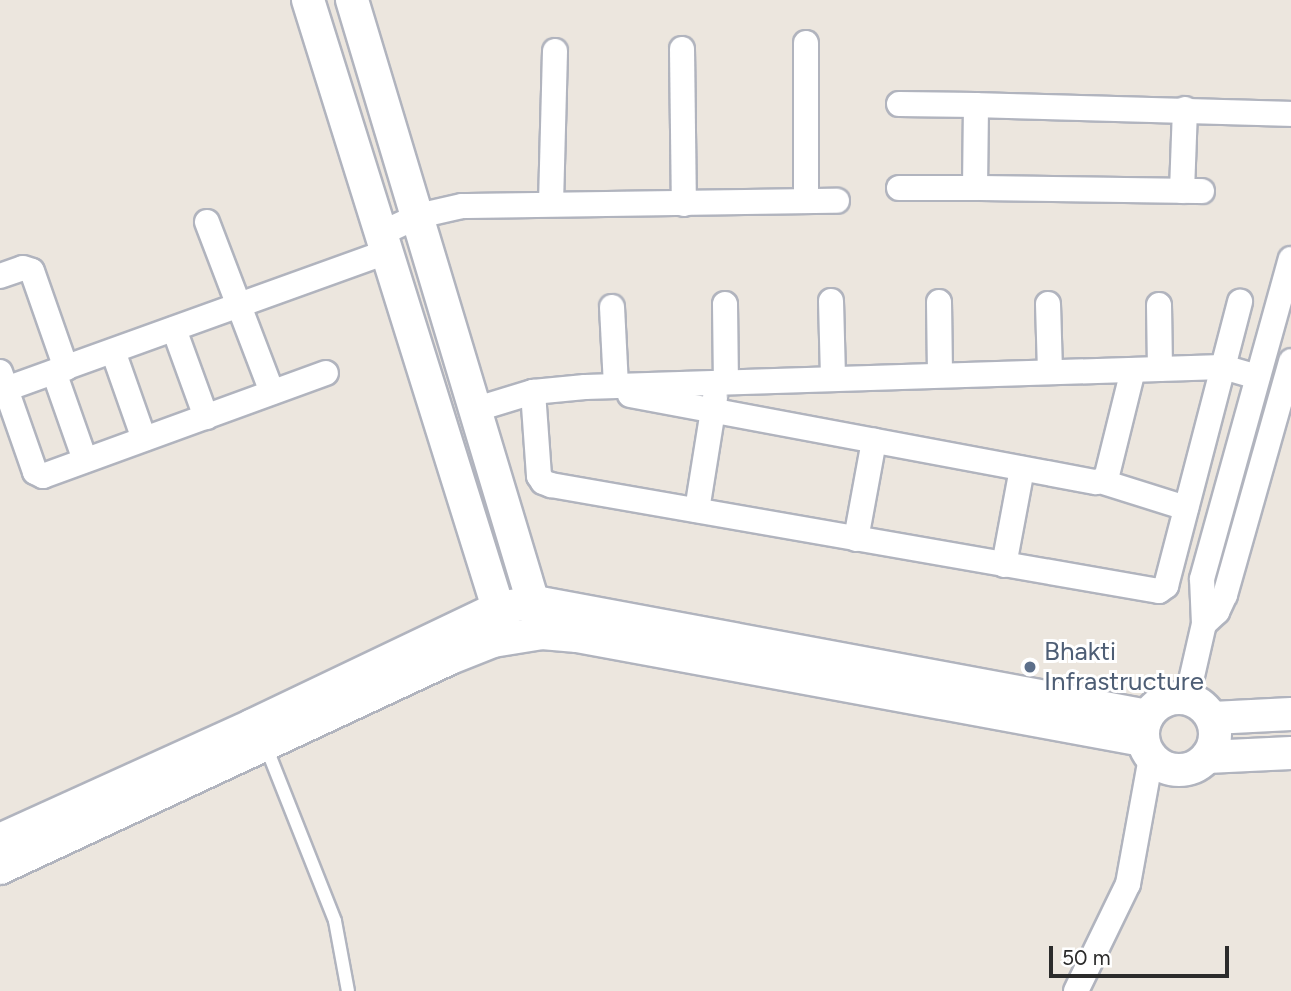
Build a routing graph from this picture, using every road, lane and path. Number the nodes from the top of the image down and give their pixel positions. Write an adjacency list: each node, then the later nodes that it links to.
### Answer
1 (308, 0): 18 (street)
2 (352, 0): 16 (street)
3 (806, 43): 12 (street)
4 (682, 50): 15 (street)
5 (555, 51): 14 (street)
6 (899, 104): 7 (street)
7 (976, 105): 8 (street); 11 (street)
8 (1185, 109): 9 (street); 11 (street)
9 (1291, 114)
10 (899, 188): 11 (street)
11 (975, 188)
12 (806, 201): 13 (street); 15 (street)
13 (837, 201)
14 (551, 204): 15 (street); 16 (street)
15 (684, 204)
16 (418, 216): 18 (street); 47 (street)
17 (207, 222): 27 (street)
18 (385, 242): 27 (street); 60 (street)
19 (1291, 259): 37 (street)
20 (0, 276): 34 (street)
21 (1240, 300): 31 (street)
22 (831, 301): 40 (street)
23 (939, 302): 39 (street)
24 (725, 304): 42 (street)
25 (1048, 304): 36 (street)
26 (1159, 305): 32 (street)
27 (239, 306): 29 (street); 45 (street)
28 (612, 307): 43 (street)
29 (174, 329): 30 (street); 49 (street)
30 (113, 351): 34 (street); 50 (street)
31 (1223, 367): 32 (street); 37 (street); 55 (street)
32 (1160, 369): 35 (street)
33 (1289, 369): 37 (street); 61 (street)
34 (60, 370): 41 (street); 52 (street)
35 (1133, 370): 36 (street); 54 (street)
36 (1050, 372): 39 (street)
37 (1260, 372): 61 (street)
38 (326, 373): 45 (street)
39 (940, 375): 40 (street)
40 (833, 378): 42 (street)
41 (3, 380): 52 (street)
42 (721, 382): 43 (street); 48 (street)
43 (616, 386): 44 (street)
44 (585, 387): 46 (street); 48 (street)
45 (272, 392): 49 (street)
46 (533, 393): 47 (street); 56 (street)
47 (477, 409): 59 (street)
48 (714, 411): 51 (street); 56 (street)
49 (206, 417): 50 (street)
50 (144, 439): 52 (street)
51 (874, 441): 53 (street); 57 (street)
52 (85, 460)
53 (1022, 469): 54 (street); 58 (street)
54 (1103, 482): 55 (street)
55 (1186, 508): 58 (street)
56 (697, 510): 57 (street)
57 (856, 539): 58 (street)
58 (1004, 565)
59 (534, 602): 60 (street); 62 (street); 67 (street)
60 (498, 608): 63 (street); 71 (street)
61 (1204, 624): 64 (street)
62 (542, 633): 63 (street); 67 (street)
63 (508, 638): 68 (street)
64 (1187, 698): 66 (street); 67 (street)
65 (1291, 713): 66 (street)
66 (1213, 718): 70 (street)
67 (1147, 738): 70 (street); 74 (street)
68 (265, 744): 72 (street); 73 (lane)
69 (1291, 752): 70 (street)
70 (1208, 757)
71 (0, 840)
72 (0, 869)
73 (348, 991)
74 (1076, 991)

